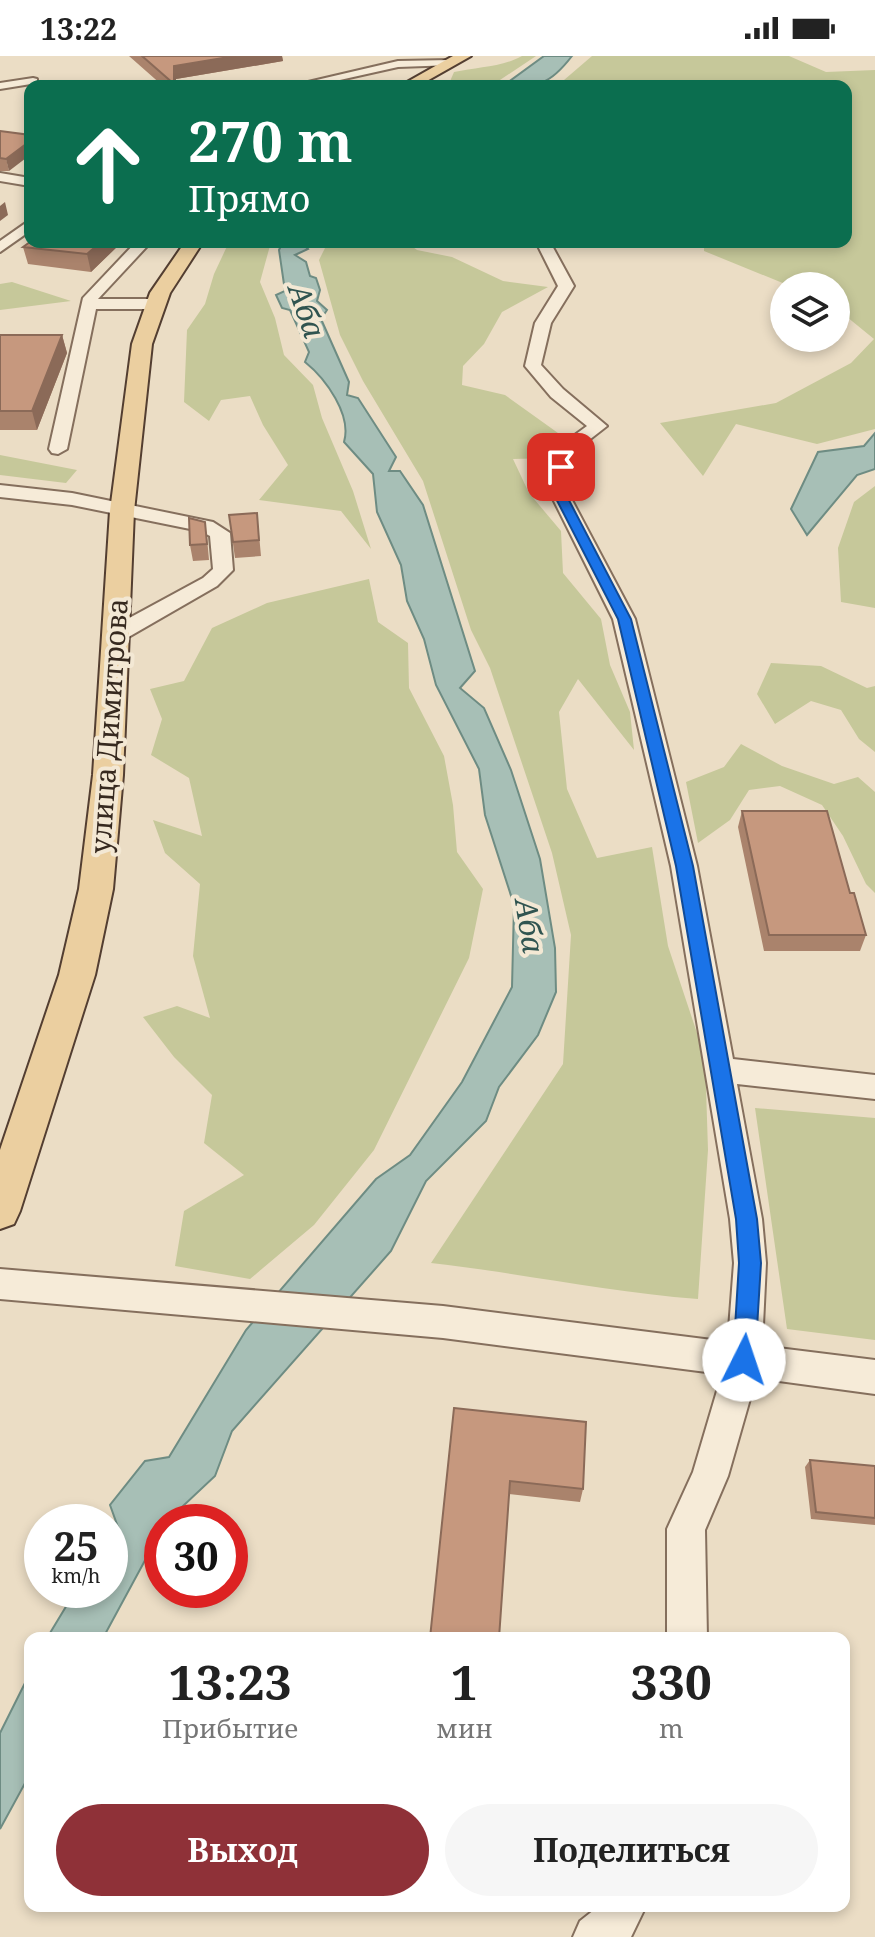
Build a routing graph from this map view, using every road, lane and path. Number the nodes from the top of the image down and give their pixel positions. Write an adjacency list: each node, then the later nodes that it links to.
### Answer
1 (457, 60): 2 (street); 3 (main road)
2 (325, 80)
3 (419, 80)
4 (24, 82): 5 (street)
5 (0, 86)
6 (0, 177): 7 (street)
7 (24, 181)
8 (24, 229): 9 (street)
9 (0, 248)
10 (138, 248): 13 (street)
11 (190, 248): 14 (main road, улица Димитрова)
12 (546, 248): 19 (street)
13 (89, 304): 14 (street); 15 (street)
14 (156, 304): 17 (main road, улица Димитрова)
15 (58, 449)
16 (0, 491): 17 (street)
17 (122, 511): 18 (main road, улица Димитрова); 18 (street)
18 (117, 634): 21 (main road, улица Димитрова)
19 (720, 1070): 20 (street); 23 (street)
20 (875, 1087)
21 (0, 1211)
22 (0, 1284): 23 (street)
23 (744, 1360): 24 (street); 25 (street)
24 (875, 1377)
25 (687, 1632)
26 (621, 1912): 27 (street)
27 (596, 1937)

